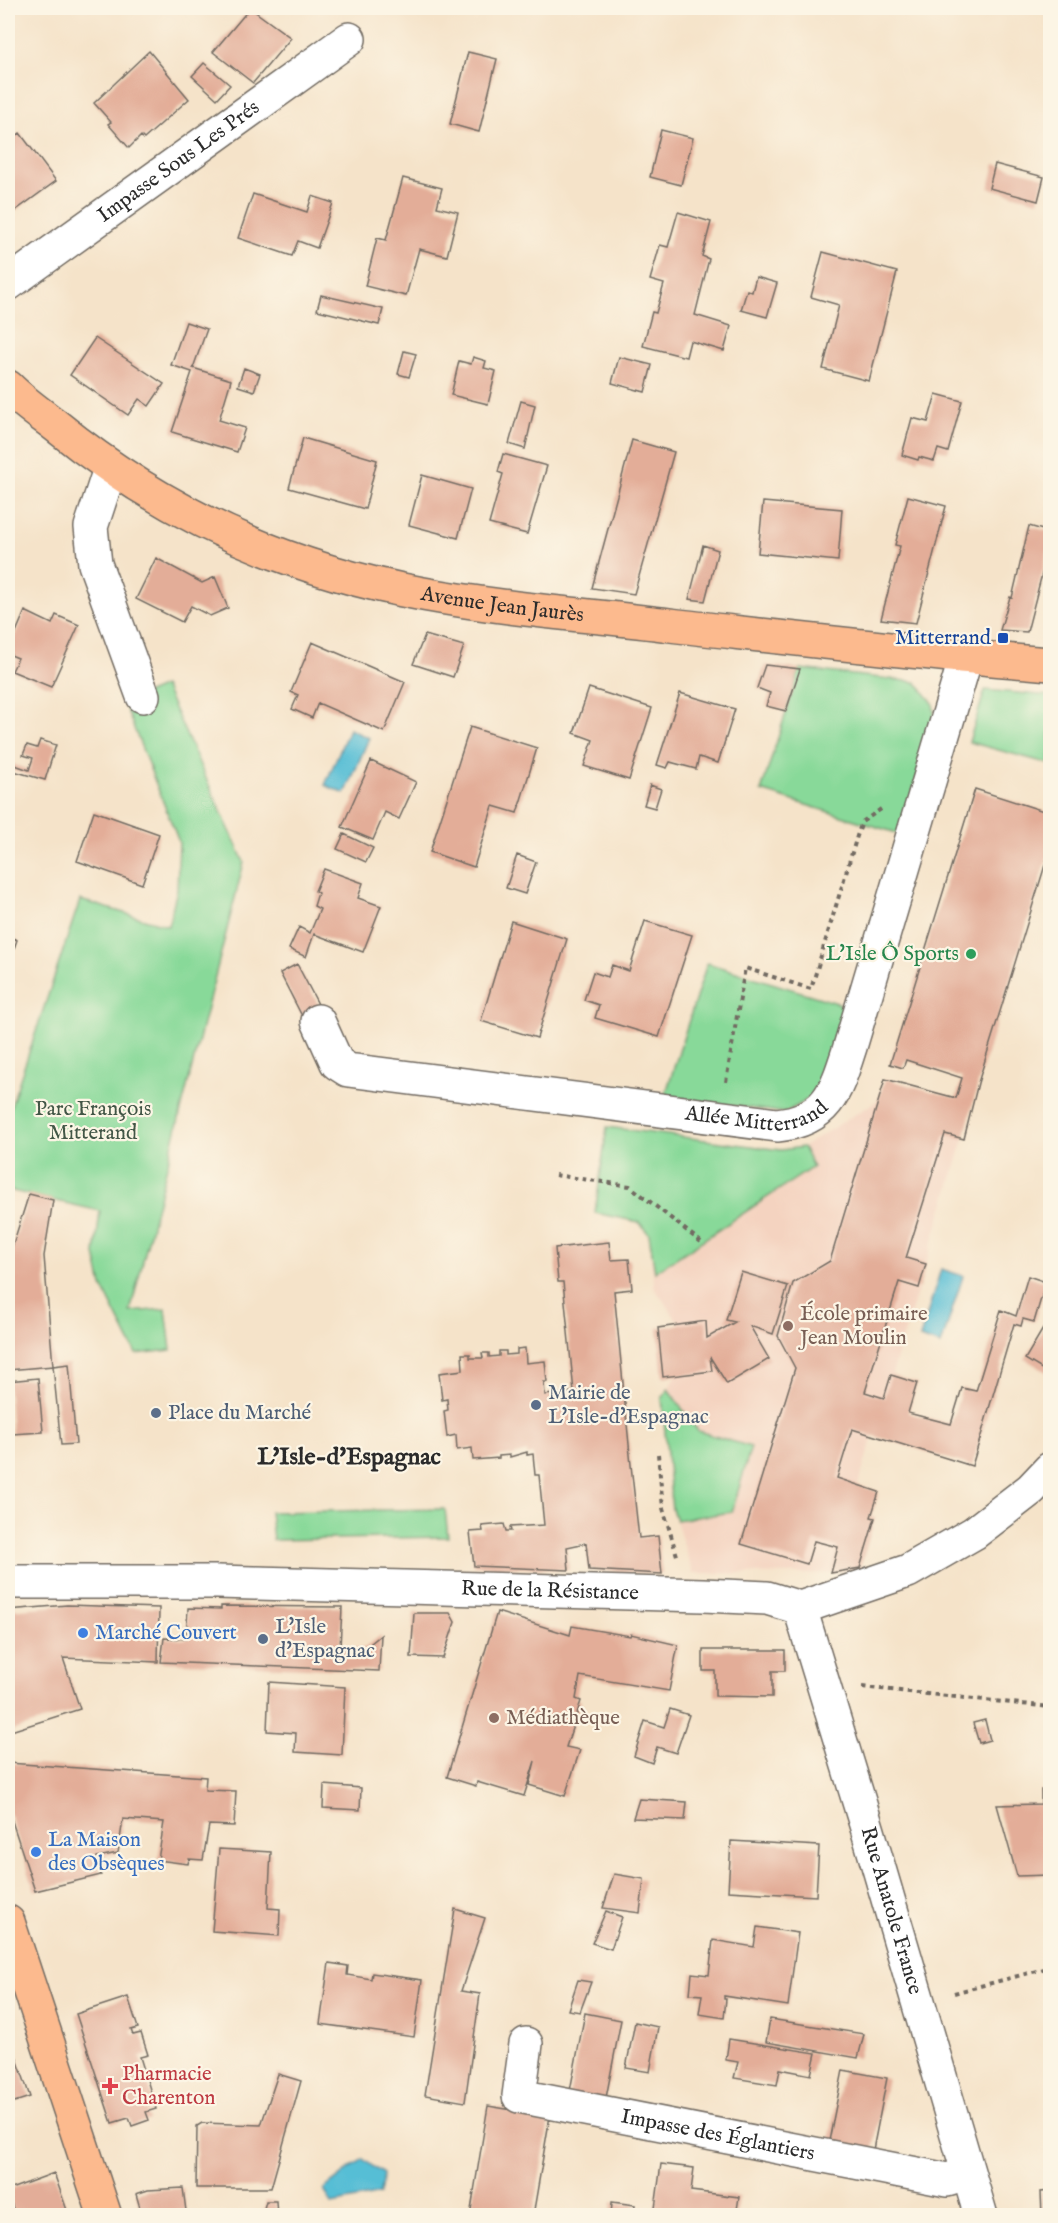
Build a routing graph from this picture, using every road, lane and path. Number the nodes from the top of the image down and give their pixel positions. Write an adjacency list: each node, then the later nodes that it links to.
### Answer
1 (349, 39): 2 (street, Impasse Sous Les Prés)
2 (8, 284)
3 (8, 387): 4 (main road, Avenue Jean Jaurès)
4 (110, 469): 5 (main road, Avenue Jean Jaurès); 7 (street)
5 (966, 657): 6 (main road, Avenue Jean Jaurès); 10 (street, Allée Mitterrand)
6 (1050, 664)
7 (143, 696)
8 (890, 802): 10 (path)
9 (318, 1021): 10 (street, Allée Mitterrand)
10 (721, 1118)
11 (555, 1175): 12 (path)
12 (701, 1242)
13 (658, 1454): 16 (path)
14 (1050, 1469): 17 (street)
15 (8, 1582): 16 (street, Rue de la Résistance)
16 (703, 1595): 17 (street, Rue de la Résistance)
17 (800, 1608): 18 (street, Rue Anatole France)
18 (823, 1683): 19 (path); 22 (street, Rue Anatole France)
19 (1050, 1707)
20 (8, 1922): 25 (main road)
21 (1044, 1969): 22 (path)
22 (918, 2003): 24 (street, Rue Anatole France)
23 (526, 2044): 24 (street, Impasse des Églantiers)
24 (967, 2174): 26 (street, Rue Anatole France)
25 (105, 2216)
26 (981, 2216)

